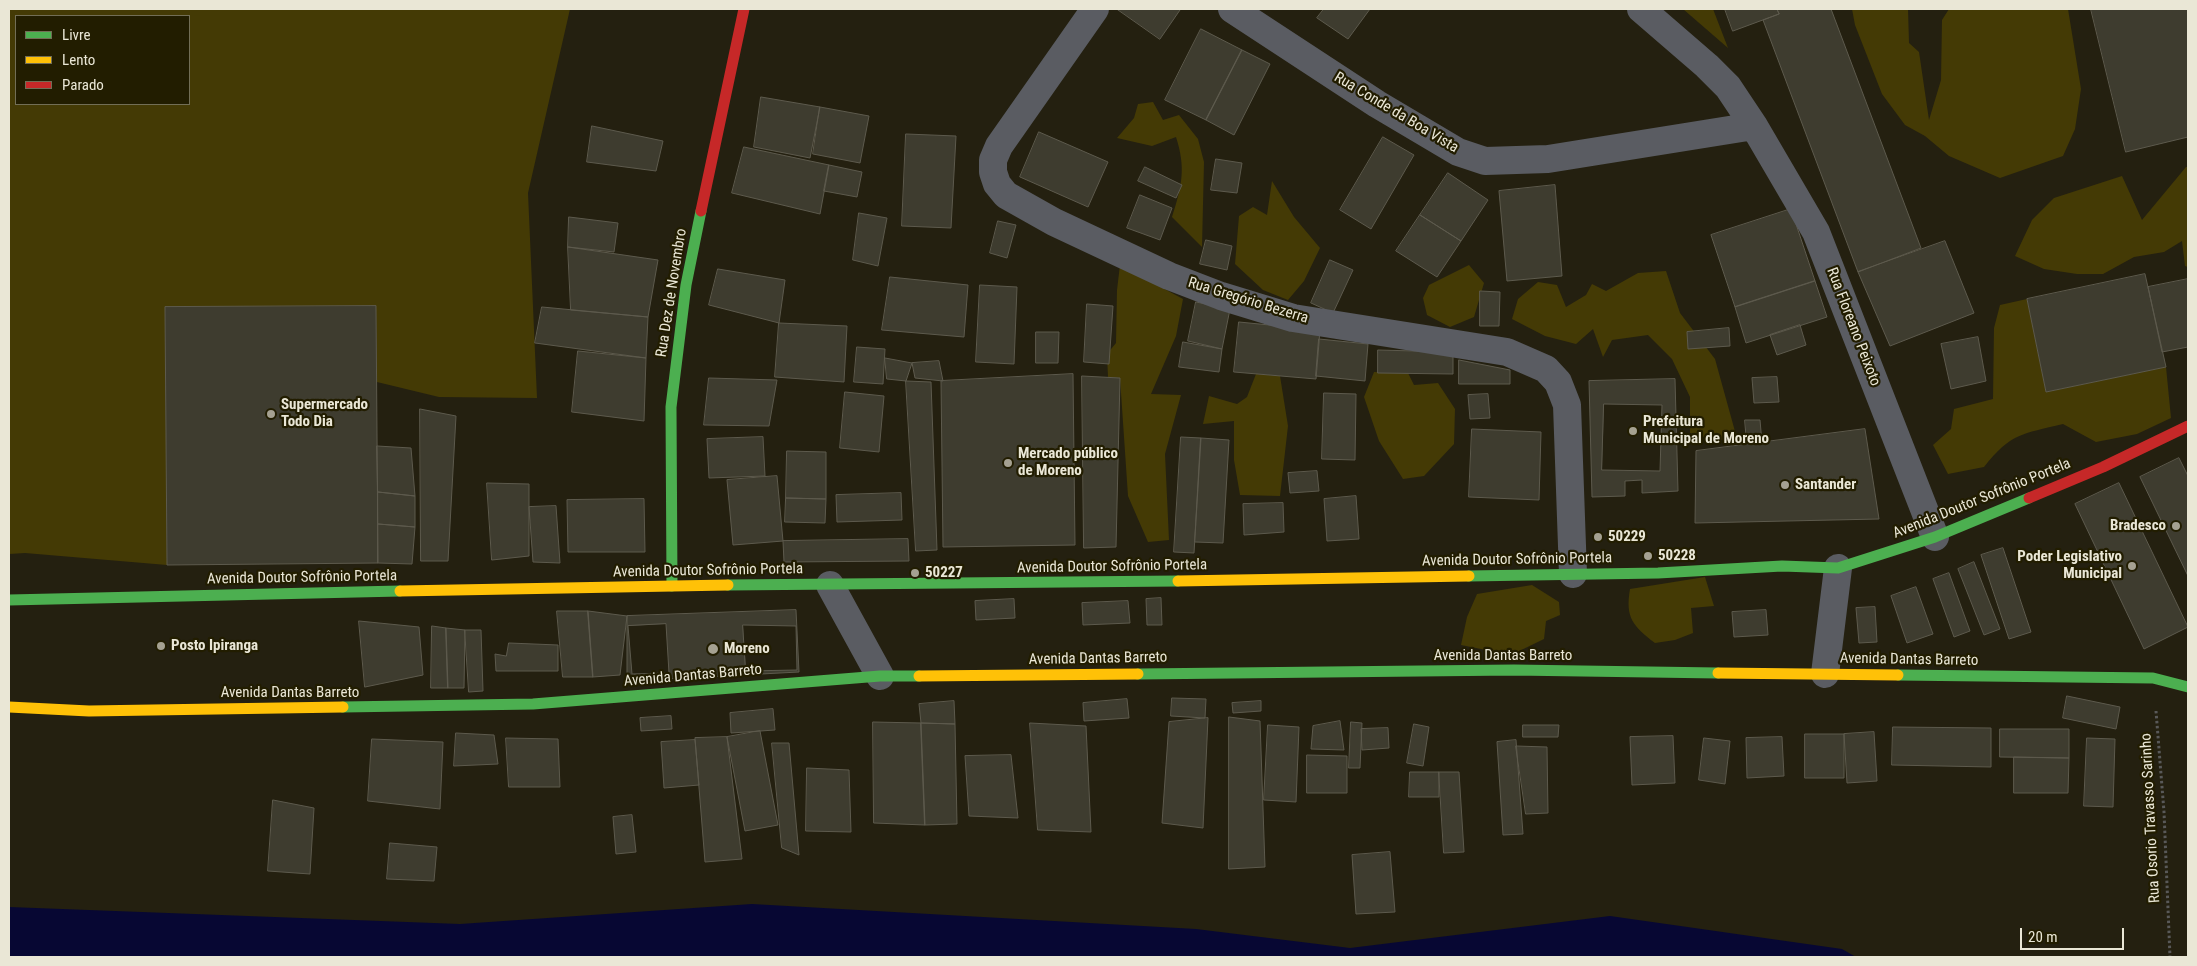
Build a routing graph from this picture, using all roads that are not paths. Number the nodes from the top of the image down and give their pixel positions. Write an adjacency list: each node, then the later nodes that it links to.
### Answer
1 (744, 9): 11 (main road, Rua Dez de Novembro)
2 (1096, 9): 9 (street, Rua Gregório Bezerra)
3 (1232, 9): 5 (street, Rua Conde da Boa Vista)
4 (1642, 9): 5 (street, Rua Floreano Peixoto)
5 (1754, 126): 7 (street, Rua Floreano Peixoto)
6 (2188, 426): 7 (main road, Avenida Doutor Sofrônio Portela)
7 (1935, 537): 8 (main road, Avenida Doutor Sofrônio Portela)
8 (1838, 568): 9 (main road, Avenida Doutor Sofrônio Portela); 13 (street)
9 (1573, 574): 10 (main road, Avenida Doutor Sofrônio Portela)
10 (830, 585): 11 (main road, Avenida Doutor Sofrônio Portela); 14 (street)
11 (672, 586): 12 (main road, Avenida Doutor Sofrônio Portela)
12 (9, 600)
13 (1825, 674): 14 (main road, Avenida Dantas Barreto); 15 (main road, Avenida Dantas Barreto)
14 (880, 676): 16 (main road, Avenida Dantas Barreto)
15 (2188, 687)
16 (9, 707)

